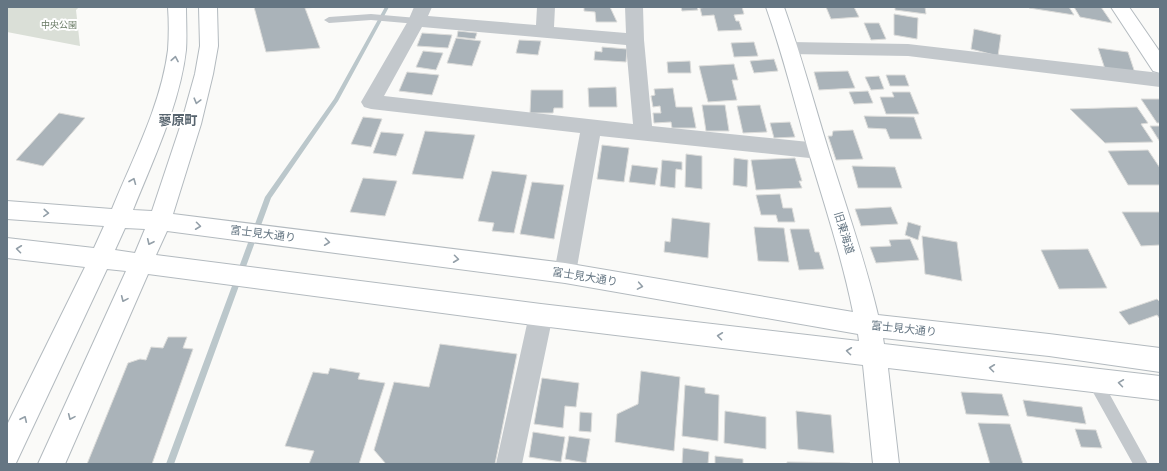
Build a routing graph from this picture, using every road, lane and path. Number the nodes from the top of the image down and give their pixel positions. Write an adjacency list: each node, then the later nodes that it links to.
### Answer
1 (177, 7): 18 (street, one-way to 1)
2 (208, 7): 19 (street, one-way to 19)
3 (546, 7): 9 (street)
4 (634, 7): 10 (street)
5 (775, 7): 11 (street, 旧東海道)
6 (1120, 7): 12 (street)
7 (420, 14): 8 (lane); 9 (street); 14 (street)
8 (329, 20)
9 (545, 32): 10 (street)
10 (635, 40): 15 (street)
11 (790, 48): 13 (street); 16 (street, 旧東海道)
12 (1160, 66)
13 (1160, 80)
14 (591, 128): 15 (street); 23 (street)
15 (644, 132): 16 (street)
16 (818, 151): 25 (street, 旧東海道)
17 (7, 210): 18 (street, 富士見大通り, one-way to 18)
18 (119, 217): 19 (street, 富士見大通り); 21 (street)
19 (160, 221): 22 (street, one-way to 22); 23 (street, 富士見大通り, one-way to 23)
20 (7, 248): 21 (street, one-way to 20)
21 (99, 260): 22 (street); 30 (street, one-way to 21)
22 (140, 263): 24 (street); 31 (street, one-way to 31)
23 (565, 273): 25 (street, 富士見大通り, one-way to 25)
24 (542, 315): 26 (street, one-way to 24); 32 (street)
25 (868, 325): 26 (street, 旧東海道); 27 (street, 富士見大通り)
26 (874, 354): 28 (street, one-way to 26); 33 (street, 旧東海道)
27 (1160, 360)
28 (1094, 380): 29 (street, one-way to 28); 34 (lane)
29 (1160, 388)
30 (7, 454)
31 (51, 464)
32 (509, 464)
33 (886, 464)
34 (1141, 464)

